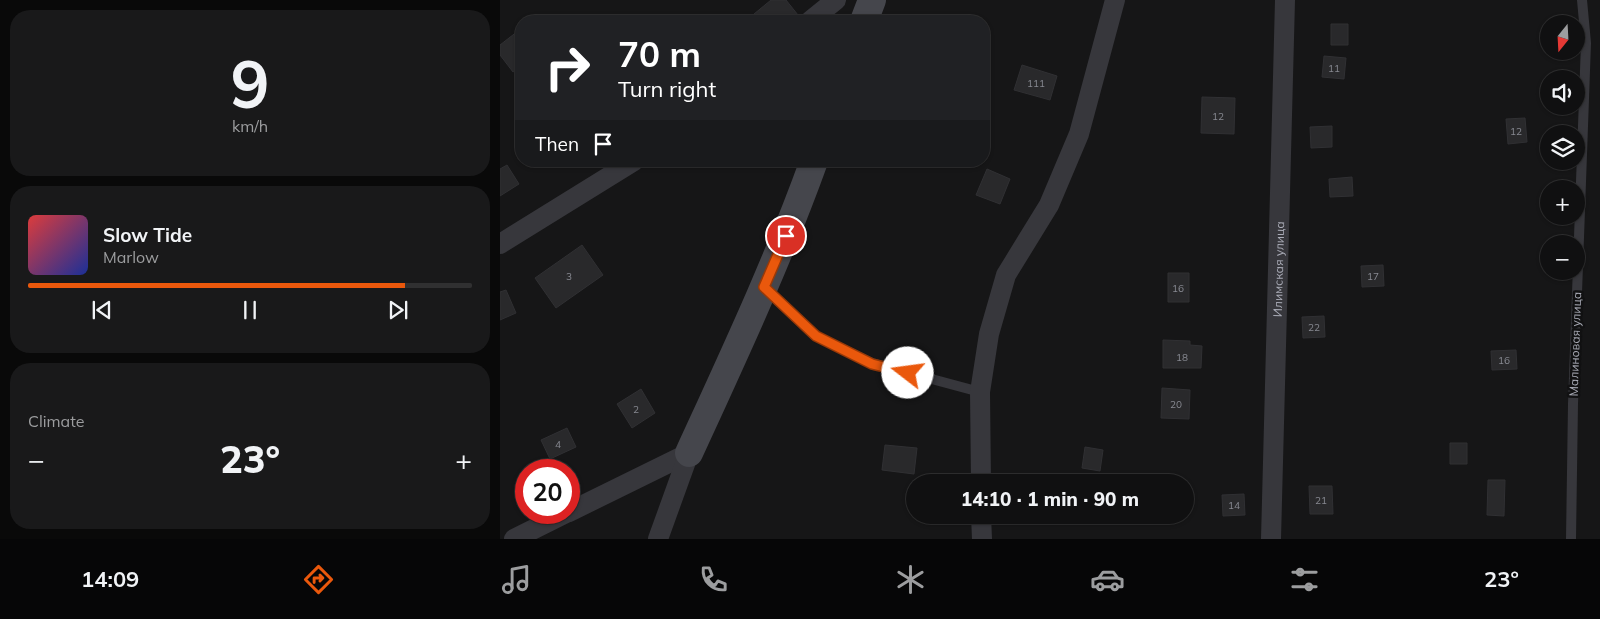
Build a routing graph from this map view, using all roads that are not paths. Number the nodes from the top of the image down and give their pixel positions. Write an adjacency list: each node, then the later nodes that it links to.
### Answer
1 (836, 0): 6 (street)
2 (872, 0): 7 (street)
3 (1115, 0): 12 (street)
4 (1285, 0): 21 (street, Илимская улица)
5 (1582, 0): 22 (lane, Малиновая улица)
6 (817, 15)
7 (866, 15)
8 (624, 167): 10 (street)
9 (812, 167): 11 (street)
10 (500, 244)
11 (764, 287): 12 (lane); 13 (street)
12 (980, 392): 14 (street)
13 (689, 453): 15 (street); 19 (street)
14 (981, 474)
15 (580, 506)
16 (544, 524): 18 (street)
17 (981, 524): 20 (street)
18 (514, 539)
19 (658, 539)
20 (982, 539)
21 (1271, 539)
22 (1570, 539)

